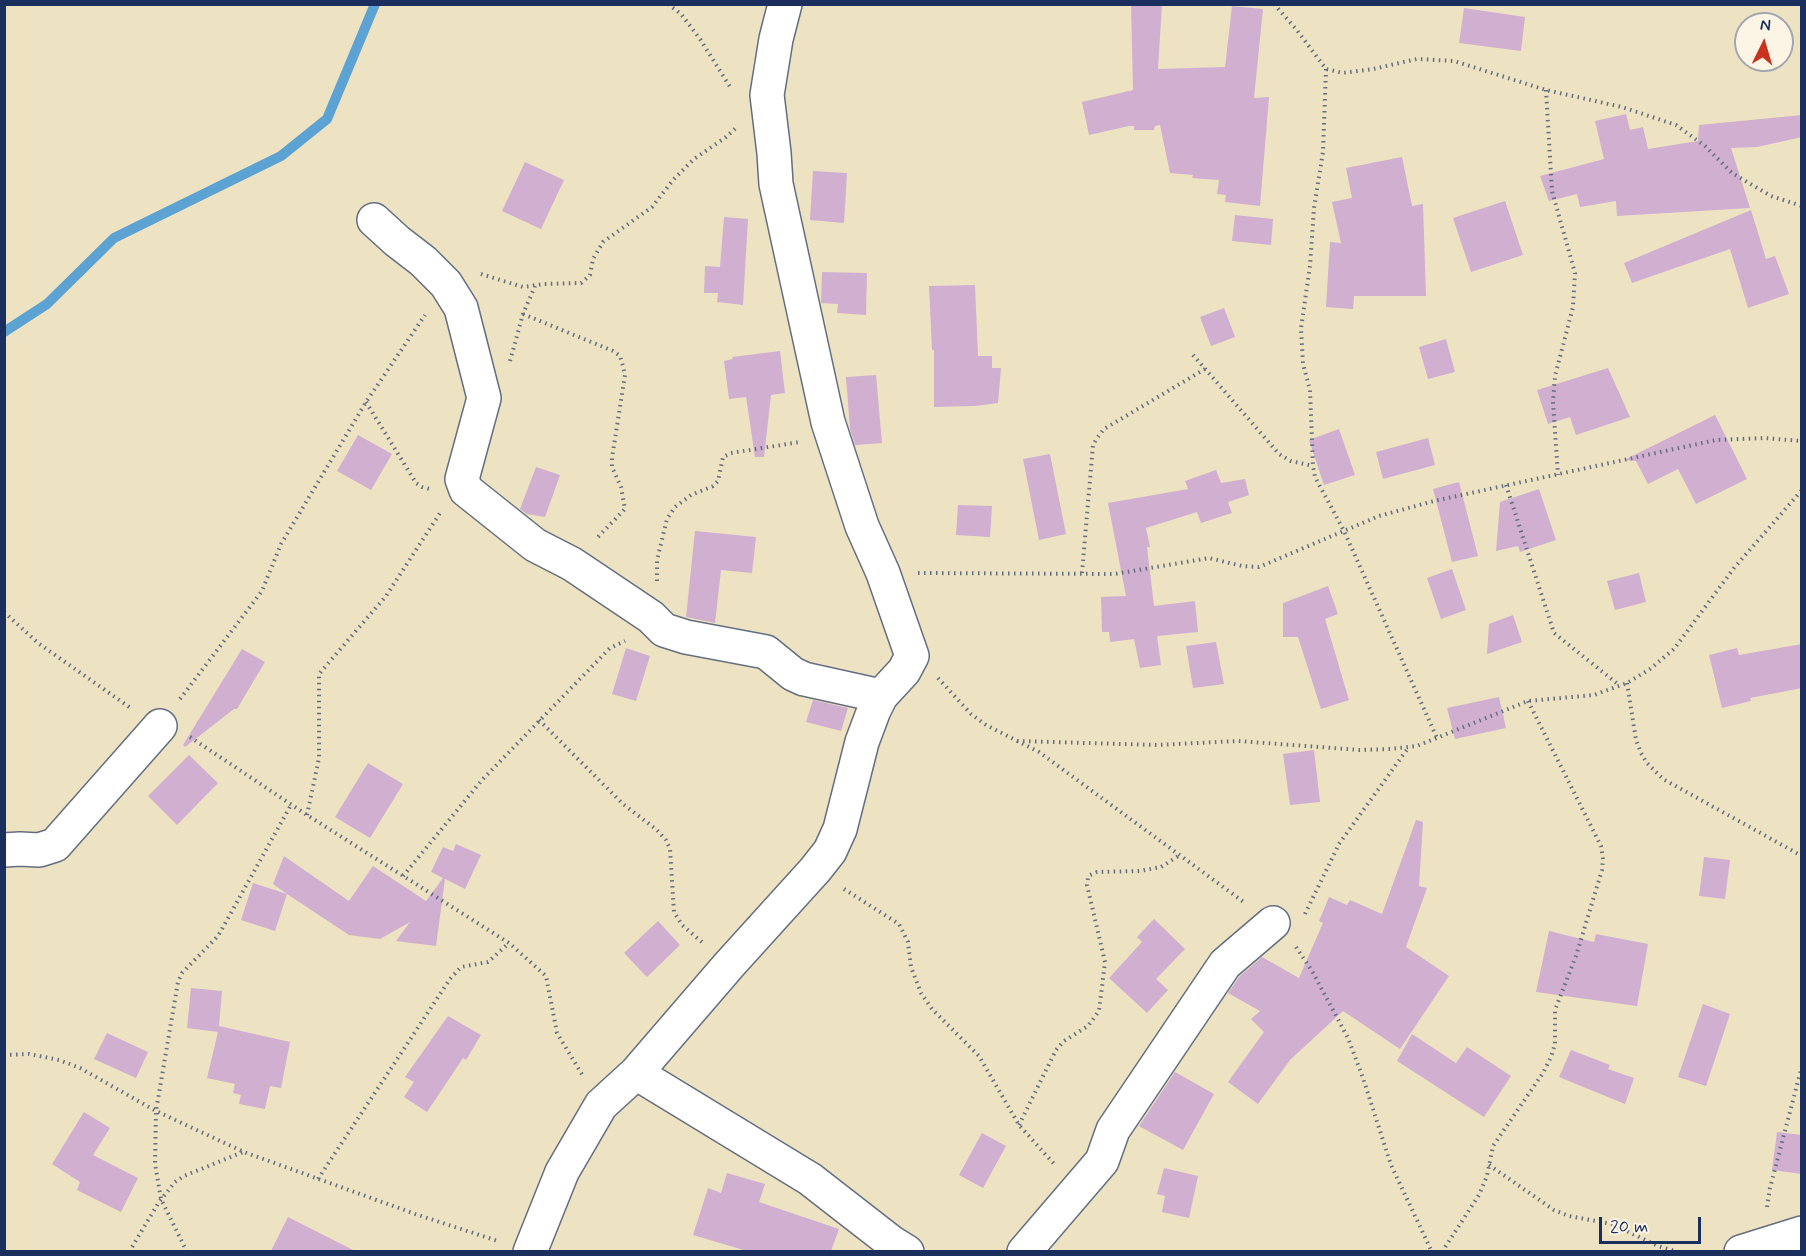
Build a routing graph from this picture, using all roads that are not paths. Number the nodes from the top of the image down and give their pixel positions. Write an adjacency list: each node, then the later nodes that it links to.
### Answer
1 (785, 4): 3 (street)
2 (374, 220): 3 (street)
3 (881, 696): 7 (street)
4 (160, 726): 5 (street)
5 (4, 850)
6 (1282, 932): 12 (street)
7 (636, 1073): 10 (street); 11 (street)
8 (1802, 1233): 9 (street)
9 (1753, 1248)
10 (531, 1251)
11 (907, 1251)
12 (1024, 1251)

